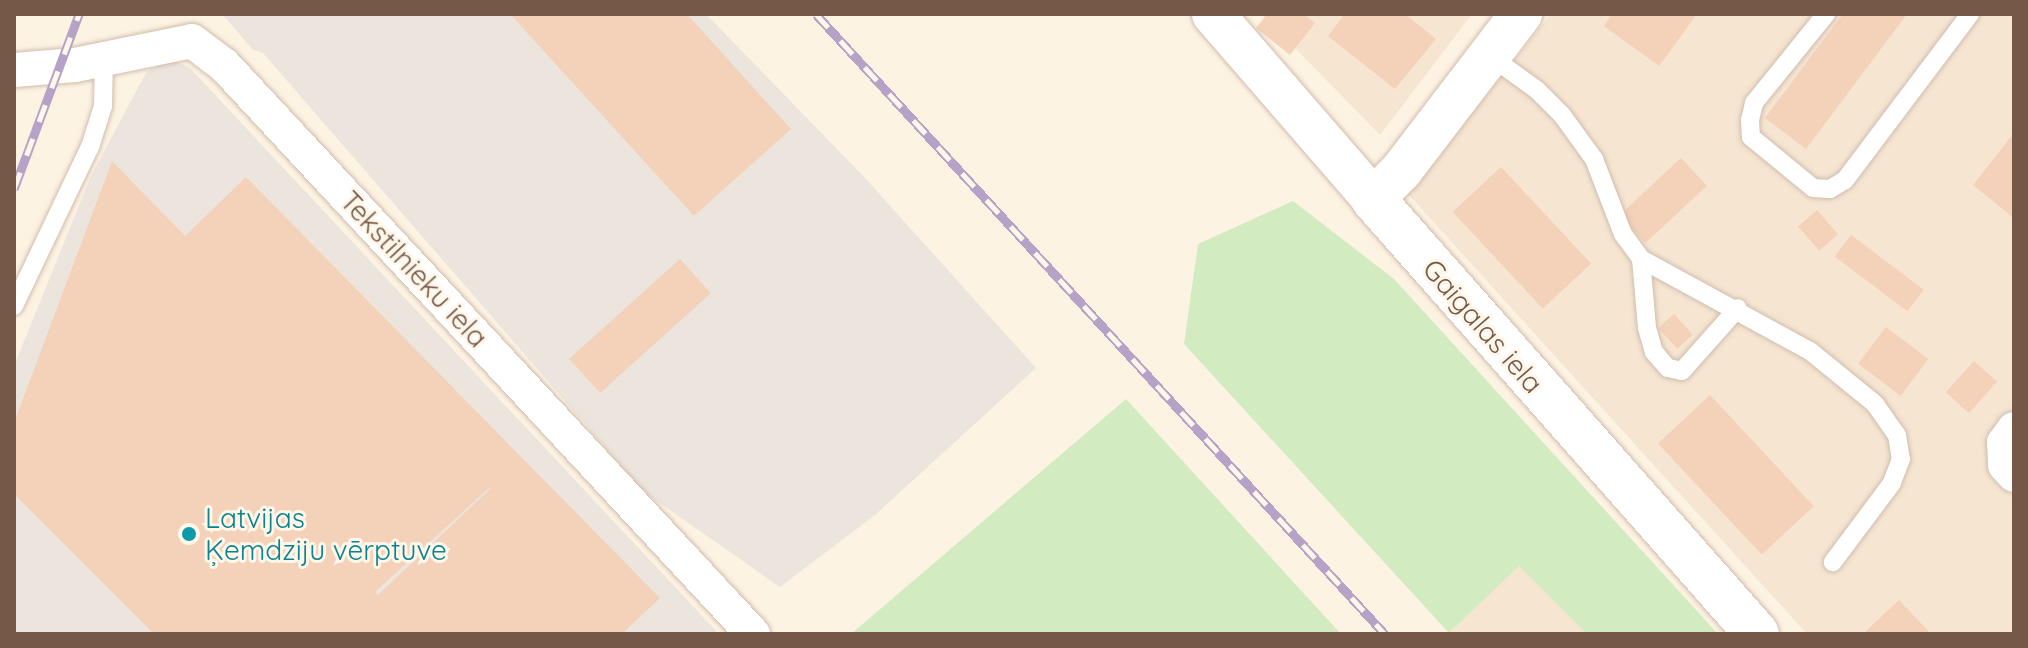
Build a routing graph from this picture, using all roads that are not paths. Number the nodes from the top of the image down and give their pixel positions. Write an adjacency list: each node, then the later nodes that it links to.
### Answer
1 (1213, 14): 8 (street, Gaigalas iela)
2 (1521, 14): 5 (street)
3 (1826, 14): 4 (lane)
4 (1970, 14)
5 (1490, 56): 8 (street); 9 (lane)
6 (104, 58): 7 (street, Tekstilnieku iela); 10 (lane); 15 (street, Tekstilnieku iela)
7 (14, 70)
8 (1373, 199): 16 (main road, Gaigalas iela)
9 (1641, 259): 11 (lane); 11 (lane)
10 (14, 306)
11 (1738, 308): 14 (lane)
12 (2014, 429): 13 (street)
13 (2014, 475)
14 (1833, 562)
15 (753, 634)
16 (1757, 634)

